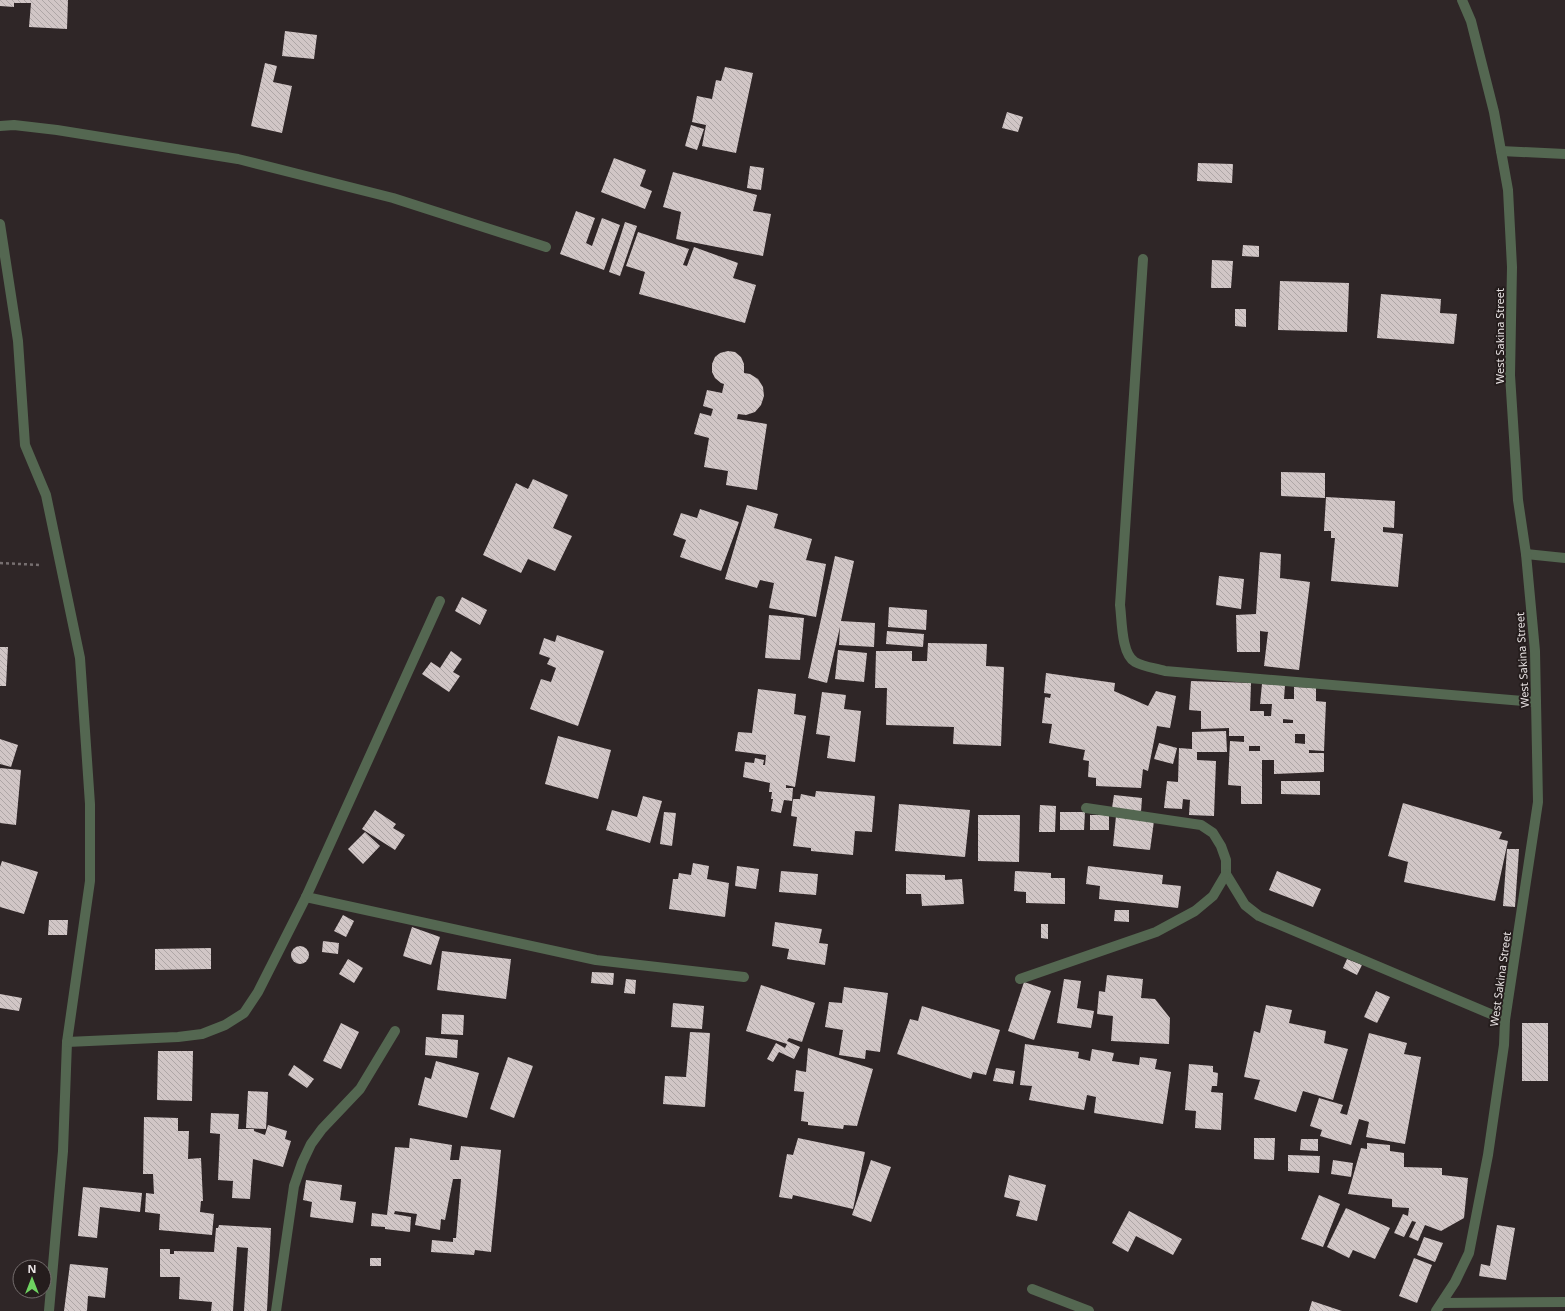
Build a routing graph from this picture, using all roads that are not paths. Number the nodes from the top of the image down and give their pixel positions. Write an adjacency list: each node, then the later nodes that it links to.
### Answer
1 (1462, 0): 3 (street, West Sakina Street)
2 (0, 126): 6 (street)
3 (1501, 151): 4 (street); 8 (street, West Sakina Street)
4 (1565, 154)
5 (0, 224): 19 (street)
6 (546, 247)
7 (1143, 259): 11 (street)
8 (1526, 554): 9 (street); 11 (street, West Sakina Street)
9 (1565, 558)
10 (440, 601): 14 (street)
11 (1536, 702): 17 (street, West Sakina Street)
12 (1086, 808): 13 (street)
13 (1226, 874): 16 (street); 17 (street)
14 (306, 897): 15 (street); 19 (street)
15 (744, 977)
16 (1020, 978)
17 (1505, 1020): 22 (street, West Sakina Street)
18 (395, 1031): 24 (street)
19 (67, 1042): 23 (street)
20 (1032, 1289): 25 (street)
21 (1565, 1302): 22 (street)
22 (1439, 1307)
23 (48, 1311)
24 (276, 1311)
25 (1089, 1311)

